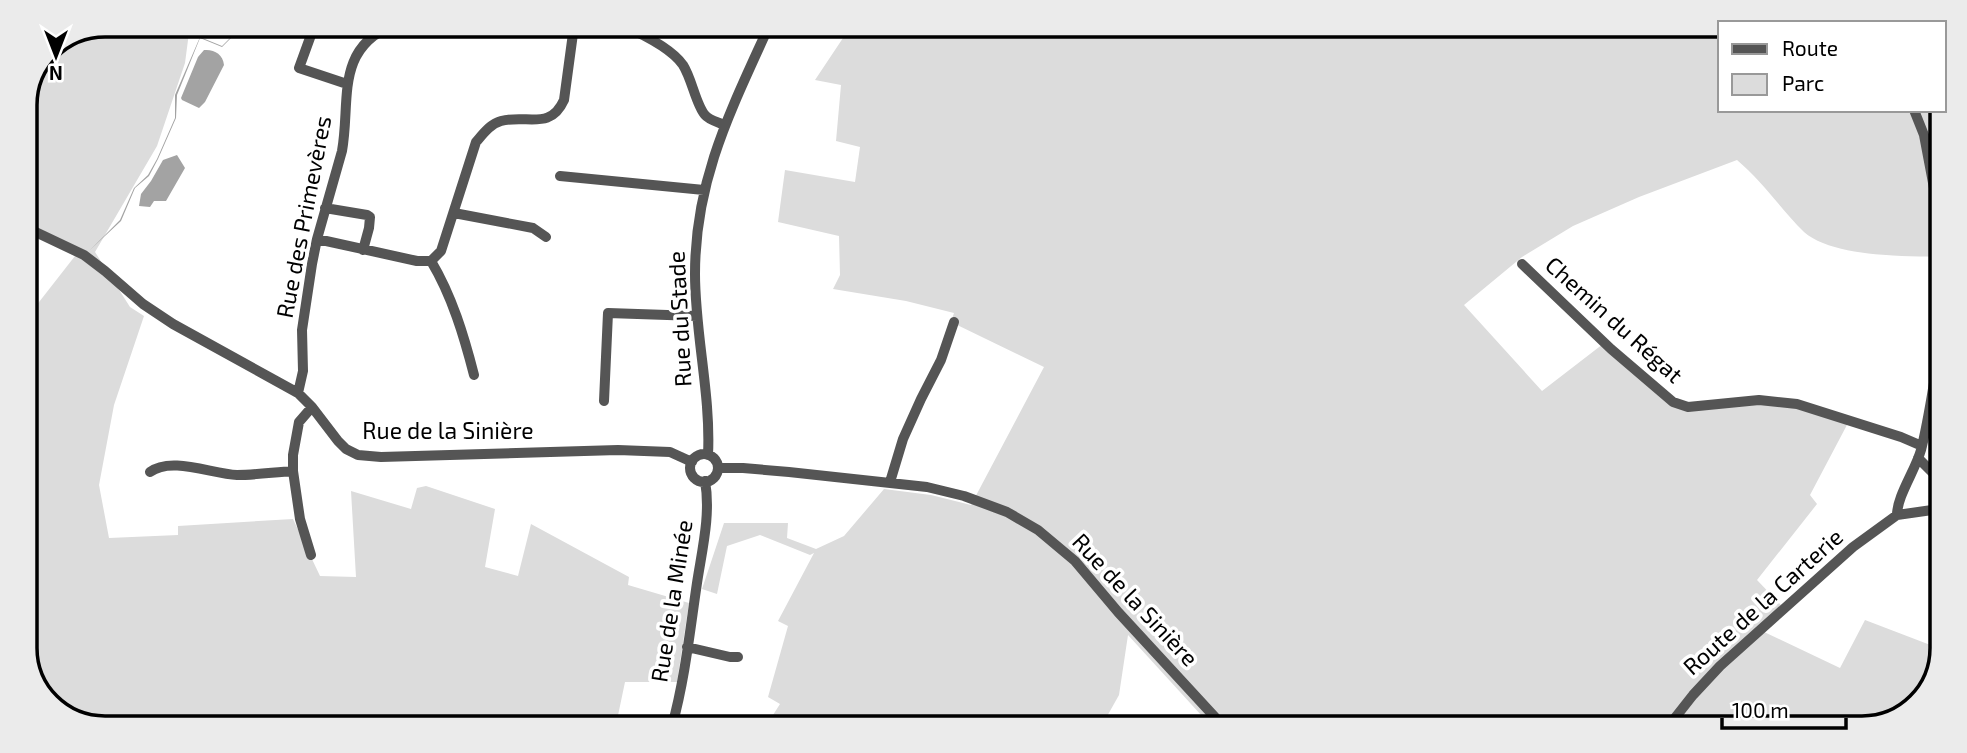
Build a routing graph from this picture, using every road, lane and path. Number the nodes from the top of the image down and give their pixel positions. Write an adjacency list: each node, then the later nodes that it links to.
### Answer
1 (310, 37): 6 (street)
2 (369, 37): 6 (street, Rue des Primevères)
3 (573, 37): 13 (street)
4 (644, 37): 8 (street)
5 (764, 37): 8 (street, Rue du Stade)
6 (347, 84): 12 (street, Rue des Primevères)
7 (1915, 112): 9 (street)
8 (724, 125): 11 (street, Rue du Stade)
9 (1930, 167)
10 (559, 176): 11 (street)
11 (704, 190): 20 (street, Rue du Stade)
12 (325, 208): 16 (street, Rue des Primevères); 17 (street)
13 (454, 213): 15 (street); 18 (street)
14 (37, 232): 23 (street, Rue de la Sinière)
15 (546, 237)
16 (317, 239): 17 (street); 23 (street, Rue des Primevères)
17 (363, 250): 18 (street)
18 (431, 261): 22 (street)
19 (1522, 264): 27 (street, Chemin du Régat)
20 (697, 316): 24 (street); 28 (street, Rue du Stade)
21 (954, 322): 36 (street)
22 (474, 375)
23 (298, 393): 25 (street, Rue de la Sinière)
24 (604, 401)
25 (312, 407): 30 (street, Rue de la Sinière); 33 (street)
26 (1930, 424): 27 (street)
27 (1922, 446): 29 (street)
28 (708, 455): 30 (street); 31 (street)
29 (1918, 458): 32 (street); 38 (street)
30 (692, 462): 35 (street)
31 (718, 468): 35 (street); 36 (street, Rue de la Sinière)
32 (1930, 470)
33 (293, 471): 34 (street); 39 (street)
34 (150, 472)
35 (705, 481): 40 (street, Rue de la Minée)
36 (890, 482): 43 (street, Rue de la Sinière)
37 (1930, 510): 38 (street)
38 (1897, 515): 44 (street, Route de la Carterie)
39 (311, 555)
40 (687, 647): 41 (street); 42 (street, Rue de la Minée)
41 (738, 657)
42 (674, 716)
43 (1214, 716)
44 (1676, 716)

